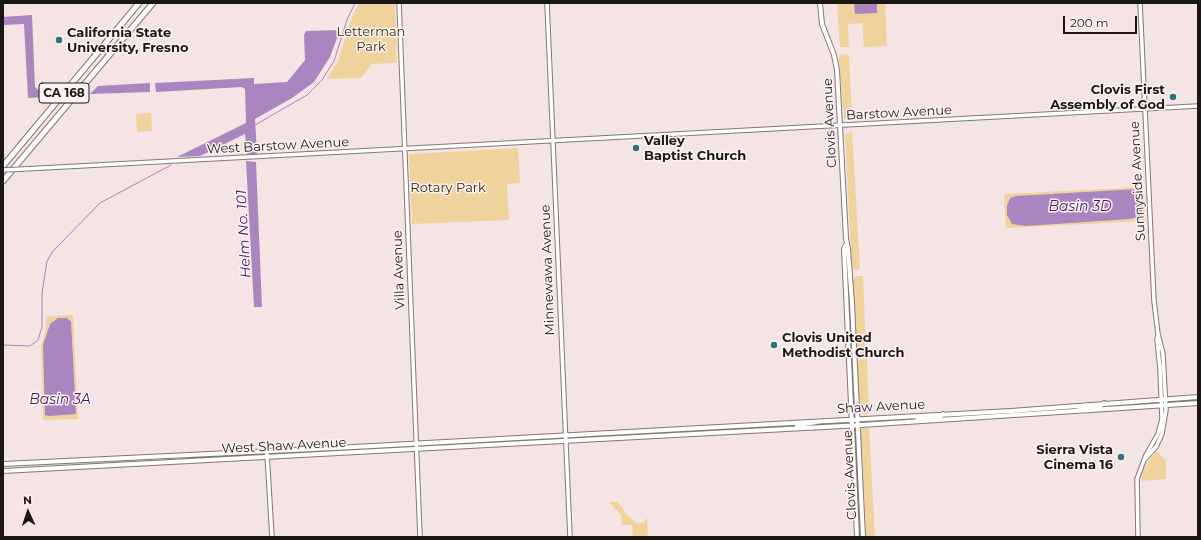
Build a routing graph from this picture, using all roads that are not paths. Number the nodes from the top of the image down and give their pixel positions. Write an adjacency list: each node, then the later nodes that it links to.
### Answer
1 (138, 3): 12 (highway, CA 168)
2 (153, 3): 14 (highway, CA 168)
3 (399, 3): 11 (main road, Villa Avenue)
4 (548, 3): 10 (main road, Minnewawa Avenue)
5 (820, 3): 9 (main road, Clovis Avenue)
6 (1140, 3): 8 (main road, Sunnyside Avenue)
7 (1198, 106): 8 (main road, Barstow Avenue)
8 (1144, 109): 9 (main road, Barstow Avenue); 20 (main road, Sunnyside Avenue)
9 (840, 126): 10 (main road, Barstow Avenue); 15 (main road, Clovis Avenue)
10 (553, 142): 11 (main road, West Barstow Avenue); 38 (main road, Minnewawa Avenue)
11 (405, 150): 13 (main road, West Barstow Avenue, bridge); 44 (main road, Villa Avenue)
12 (3, 166)
13 (3, 170)
14 (3, 181)
15 (846, 245): 16 (main road, Clovis Avenue); 16 (main road, Clovis Avenue)
16 (848, 274): 17 (main road, Clovis Avenue); 18 (main road, Clovis Avenue)
17 (848, 311): 18 (main road); 27 (main road, Clovis Avenue)
18 (854, 340): 26 (main road, Clovis Avenue)
19 (1198, 397): 20 (main road, Shaw Avenue)
20 (1164, 399): 21 (main road, Shaw Avenue); 23 (main road, Sunnyside Avenue)
21 (1104, 403): 24 (main road); 25 (main road, Shaw Avenue)
22 (1197, 403): 23 (main road, Shaw Avenue)
23 (1164, 405): 24 (main road, Shaw Avenue); 31 (main road); 47 (main road)
24 (1073, 411): 30 (main road, Shaw Avenue)
25 (943, 414): 26 (main road, Shaw Avenue); 30 (main road)
26 (858, 418): 27 (main road, Shaw Avenue); 32 (main road, Clovis Avenue)
27 (851, 419): 28 (main road, Shaw Avenue); 33 (main road, Clovis Avenue)
28 (823, 420): 29 (main road, Shaw Avenue); 35 (main road)
29 (796, 422): 34 (main road, Shaw Avenue); 36 (main road)
30 (911, 422): 32 (main road, Shaw Avenue)
31 (1161, 423): 47 (main road); 53 (main road)
32 (858, 425): 33 (main road, Shaw Avenue); 60 (main road, Clovis Avenue)
33 (852, 426): 35 (main road, Shaw Avenue); 59 (main road, Clovis Avenue)
34 (695, 428): 37 (main road, Shaw Avenue); 39 (main road)
35 (796, 428): 36 (main road, Shaw Avenue)
36 (768, 429): 39 (main road, Shaw Avenue)
37 (662, 430): 38 (main road, Shaw Avenue); 40 (main road)
38 (565, 435): 41 (main road, West Shaw Avenue); 43 (main road, Minnewawa Avenue)
39 (664, 435): 40 (main road, Shaw Avenue)
40 (650, 436): 43 (main road, Shaw Avenue)
41 (522, 437): 42 (main road, West Shaw Avenue); 45 (main road)
42 (488, 439): 44 (main road, West Shaw Avenue); 46 (main road)
43 (565, 441): 45 (main road, West Shaw Avenue); 58 (main road, Minnewawa Avenue)
44 (416, 442): 48 (main road, West Shaw Avenue); 49 (main road, Villa Avenue)
45 (490, 445): 46 (main road, West Shaw Avenue)
46 (462, 446): 49 (main road, West Shaw Avenue)
47 (1156, 447): 53 (main road)
48 (341, 448): 50 (main road, West Shaw Avenue); 51 (main road)
49 (416, 449): 51 (main road, West Shaw Avenue); 57 (main road, Villa Avenue)
50 (267, 451): 52 (main road); 54 (main road, West Shaw Avenue)
51 (316, 454): 52 (main road, West Shaw Avenue)
52 (267, 458): 55 (main road, West Shaw Avenue); 56 (main road)
53 (1146, 459): 61 (main road)
54 (3, 464)
55 (3, 471)
56 (272, 537)
57 (420, 537)
58 (570, 537)
59 (857, 537)
60 (863, 537)
61 (1138, 537)

